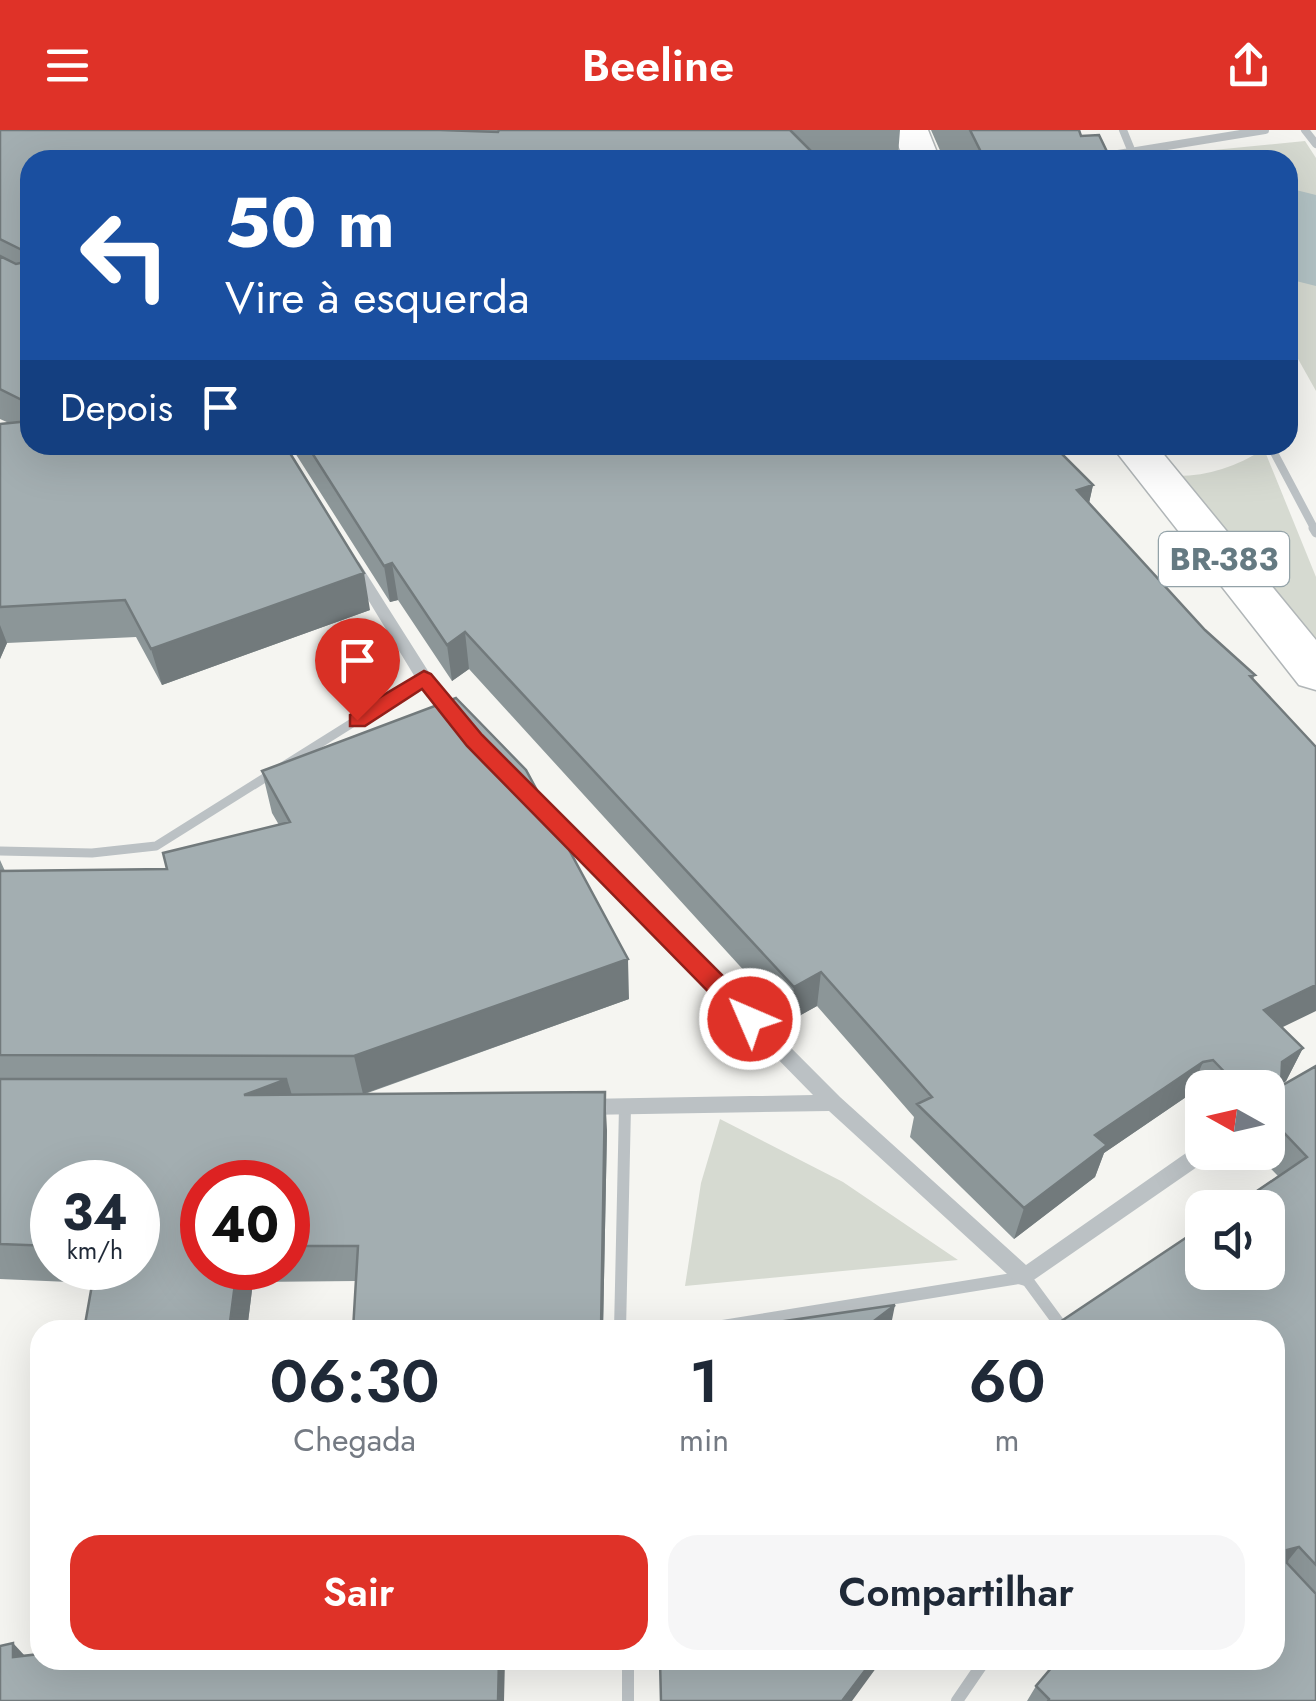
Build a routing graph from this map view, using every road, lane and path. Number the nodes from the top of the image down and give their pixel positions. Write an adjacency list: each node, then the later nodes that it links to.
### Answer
1 (1265, 130): 4 (street)
2 (1306, 130): 3 (street)
3 (1316, 144)
4 (1151, 150)
5 (1141, 455): 9 (highway, BR-383)
6 (1275, 455): 7 (street)
7 (1316, 533)
8 (342, 545): 10 (street)
9 (1316, 673)
10 (424, 678): 11 (street); 13 (street)
11 (475, 740)
12 (516, 782): 14 (street)
13 (0, 851)
14 (833, 1102): 16 (street); 18 (street)
15 (566, 1107): 16 (street)
16 (625, 1107): 19 (street)
17 (1185, 1165): 18 (street)
18 (1025, 1277): 20 (street); 21 (street)
19 (620, 1320)
20 (760, 1320)
21 (1057, 1320)
22 (628, 1670): 24 (street)
23 (979, 1670): 25 (street)
24 (628, 1701)
25 (956, 1701)

